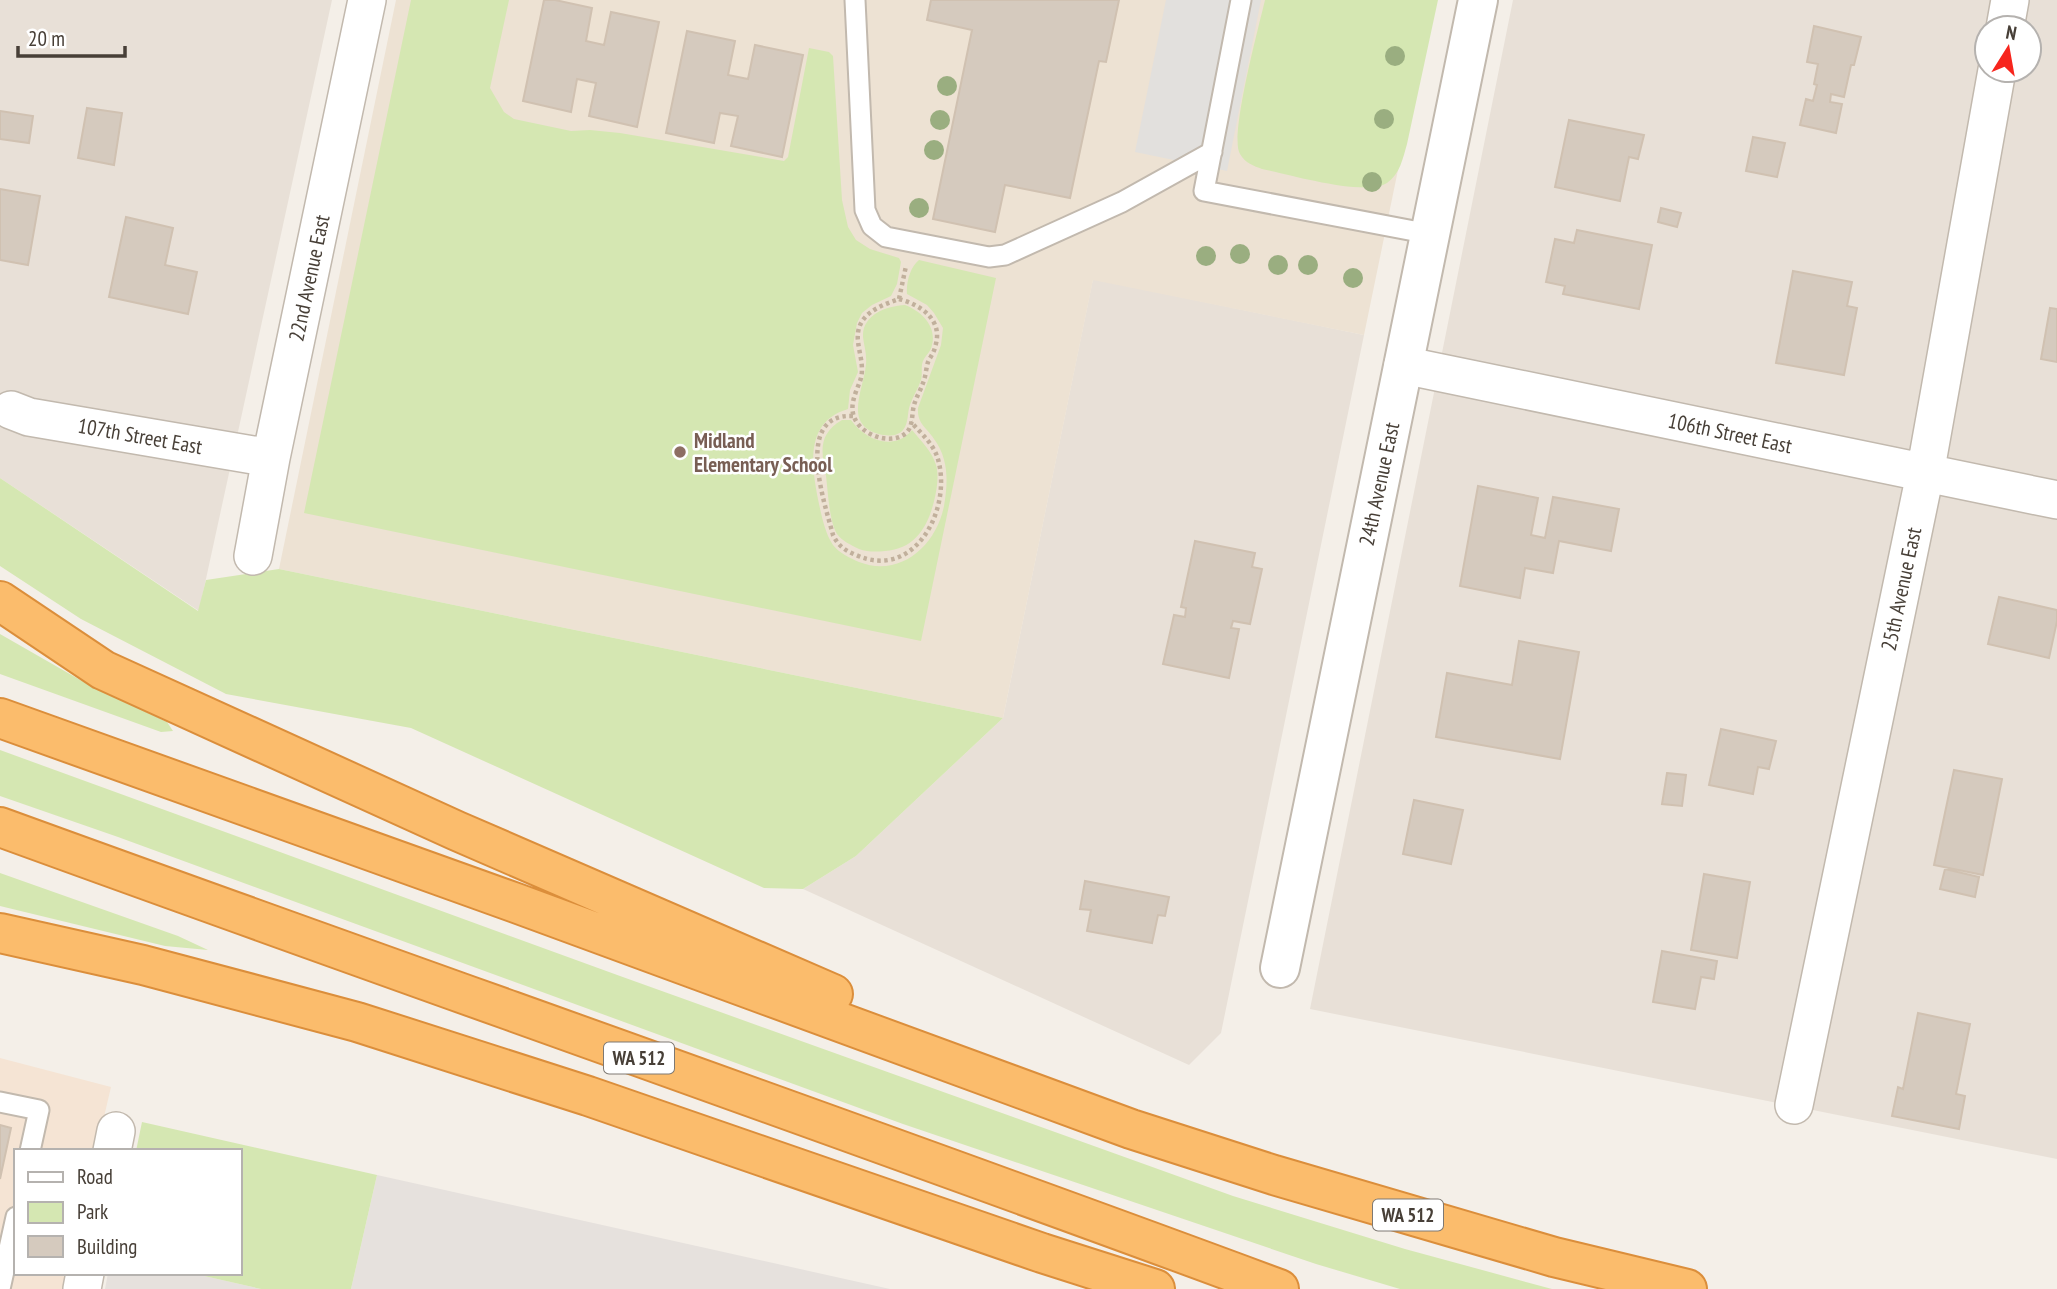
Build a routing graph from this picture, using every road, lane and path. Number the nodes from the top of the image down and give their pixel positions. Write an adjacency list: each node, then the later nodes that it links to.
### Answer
1 (367, 0): 12 (street, 22nd Avenue East)
2 (855, 0): 6 (lane)
3 (1241, 0): 6 (lane)
4 (1478, 0): 7 (street, 24th Avenue East)
5 (1995, 84): 13 (street, 25th Avenue East)
6 (1212, 152): 7 (lane)
7 (1430, 234): 8 (street, 24th Avenue East)
8 (1403, 365): 13 (street, 106th Street East); 20 (street, 24th Avenue East)
9 (11, 410): 12 (street, 107th Street East)
10 (853, 416): 11 (path); 11 (path); 11 (path)
11 (911, 422)
12 (271, 458): 15 (street, 22nd Avenue East)
13 (1925, 474): 14 (street, 106th Street East); 22 (street, 25th Avenue East)
14 (2057, 500)
15 (253, 556)
16 (0, 601): 23 (highway)
17 (0, 718): 23 (highway, WA 512)
18 (0, 827): 28 (highway, WA 512)
19 (0, 933): 27 (highway)
20 (1280, 968)
21 (0, 1102): 24 (lane)
22 (1794, 1105)
23 (1132, 1129): 29 (highway, WA 512)
24 (30, 1149)
25 (14, 1226): 26 (lane)
26 (0, 1289)
27 (1155, 1289)
28 (1279, 1289)
29 (1687, 1289)

